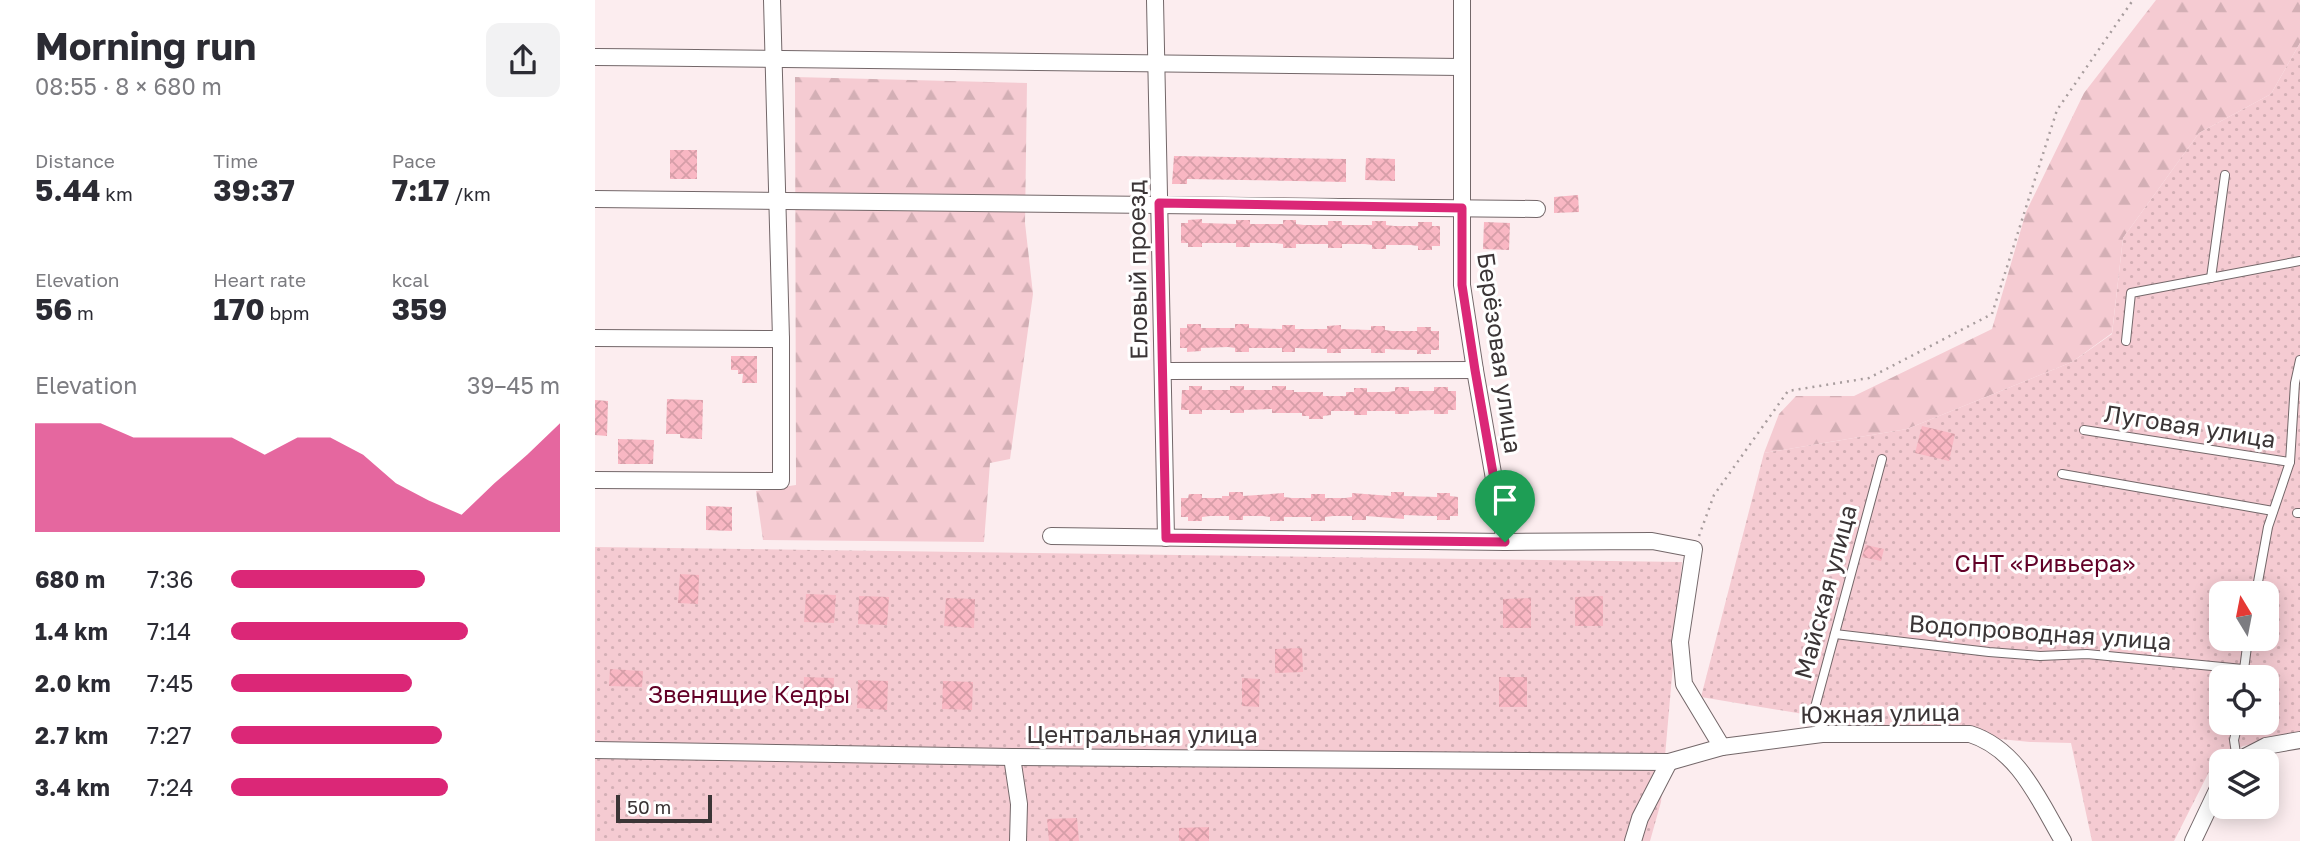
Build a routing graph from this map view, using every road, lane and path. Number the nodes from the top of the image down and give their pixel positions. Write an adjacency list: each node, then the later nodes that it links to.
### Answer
1 (772, 0): 6 (street)
2 (1154, 0): 7 (street, Еловый проезд)
3 (1462, 0): 8 (street, Берёзовая улица)
4 (2133, 0): 32 (path)
5 (595, 57): 6 (street)
6 (773, 58): 7 (street); 11 (street)
7 (1156, 66): 8 (street); 12 (street, Еловый проезд)
8 (1461, 67): 13 (street, Берёзовая улица)
9 (2225, 175): 16 (lane)
10 (595, 199): 11 (street)
11 (778, 201): 12 (street); 18 (street)
12 (1159, 203): 13 (street); 22 (street, Еловый проезд)
13 (1462, 208): 14 (street); 21 (street, Берёзовая улица)
14 (1537, 209)
15 (2300, 261): 16 (lane)
16 (2211, 278): 19 (lane)
17 (595, 338): 18 (street)
18 (781, 339): 27 (street)
19 (2126, 341)
20 (2300, 360): 25 (lane)
21 (1475, 370): 22 (street); 31 (street, Берёзовая улица)
22 (1163, 371): 30 (street, Еловый проезд)
23 (2084, 430): 25 (lane, Луговая улица)
24 (1882, 459): 34 (lane, Майская улица)
25 (2290, 462): 28 (lane)
26 (2062, 474): 28 (lane)
27 (595, 480)
28 (2273, 511): 33 (lane)
29 (1051, 536): 30 (street)
30 (1166, 538): 31 (street)
31 (1505, 542): 32 (street)
32 (1694, 549): 38 (street)
33 (2258, 581)
34 (1835, 634): 35 (lane, Водопроводная улица); 36 (lane, Майская улица)
35 (2209, 669)
36 (1822, 734): 38 (street, Южная улица); 47 (street, Южная улица)
37 (2300, 740): 39 (street)
38 (1722, 747): 42 (street, Южная улица)
39 (2260, 749)
40 (595, 750): 41 (street, Центральная улица)
41 (1012, 757): 43 (street, Центральная улица); 45 (street)
42 (1689, 757): 43 (street, Центральная улица)
43 (1669, 762): 46 (street)
44 (2209, 807): 48 (street)
45 (1018, 841)
46 (1633, 841)
47 (2063, 841)
48 (2193, 841)

